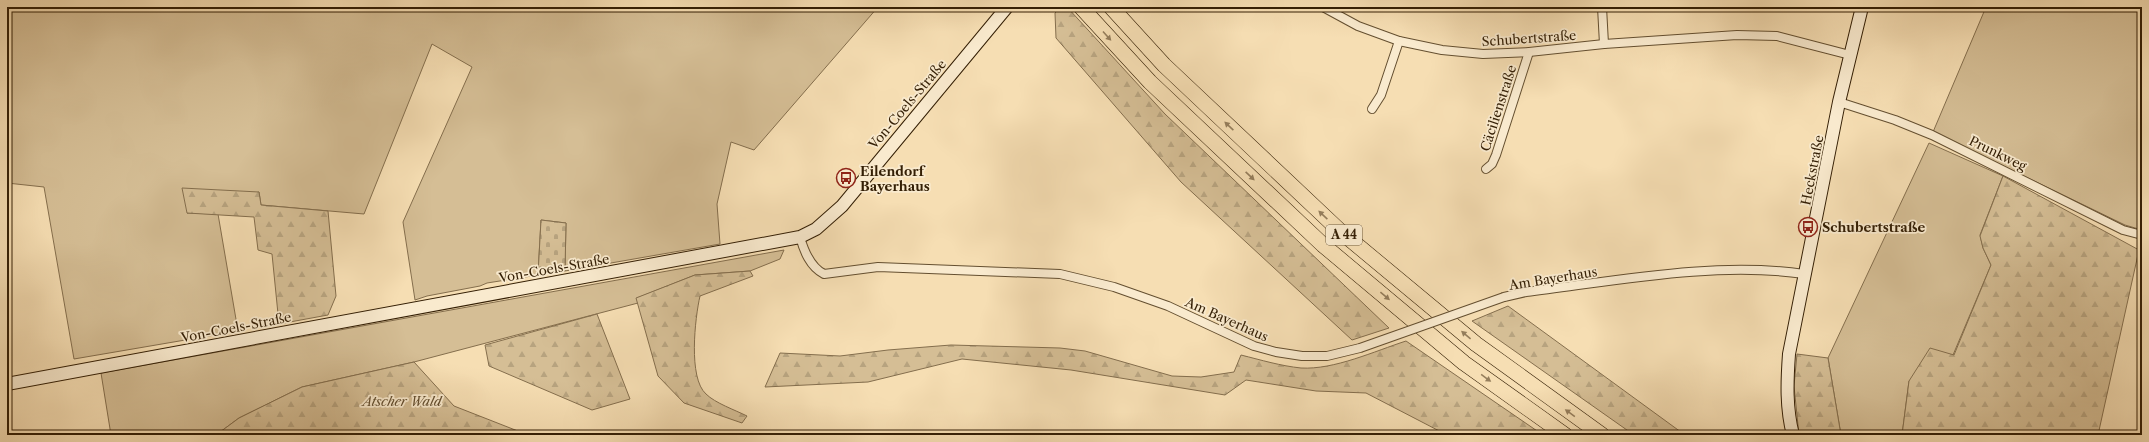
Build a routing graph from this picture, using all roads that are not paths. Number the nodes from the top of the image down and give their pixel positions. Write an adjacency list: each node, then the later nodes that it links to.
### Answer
1 (1007, 7): 15 (main road, Von-Coels-Straße)
2 (1081, 7): 18 (highway, A 44, one-way to 18)
3 (1111, 7): 19 (highway, A 44, one-way to 3)
4 (1324, 7): 7 (street, Schubertstraße)
5 (1602, 7): 8 (street)
6 (1862, 7): 10 (main road, Heckstraße)
7 (1399, 41): 9 (street, Schubertstraße); 12 (street)
8 (1604, 44): 9 (street, Schubertstraße); 10 (street, Schubertstraße)
9 (1528, 52): 13 (street, Cäcilienstraße)
10 (1850, 55): 11 (main road, Heckstraße)
11 (1839, 102): 14 (street, Prunkweg); 16 (main road, Heckstraße)
12 (1372, 109)
13 (1486, 170)
14 (2142, 235)
15 (800, 237): 16 (street, Am Bayerhaus, bridge); 17 (main road, Von-Coels-Straße)
16 (1804, 274): 20 (main road, Heckstraße)
17 (7, 385)
18 (1565, 435)
19 (1602, 435)
20 (1792, 435)

